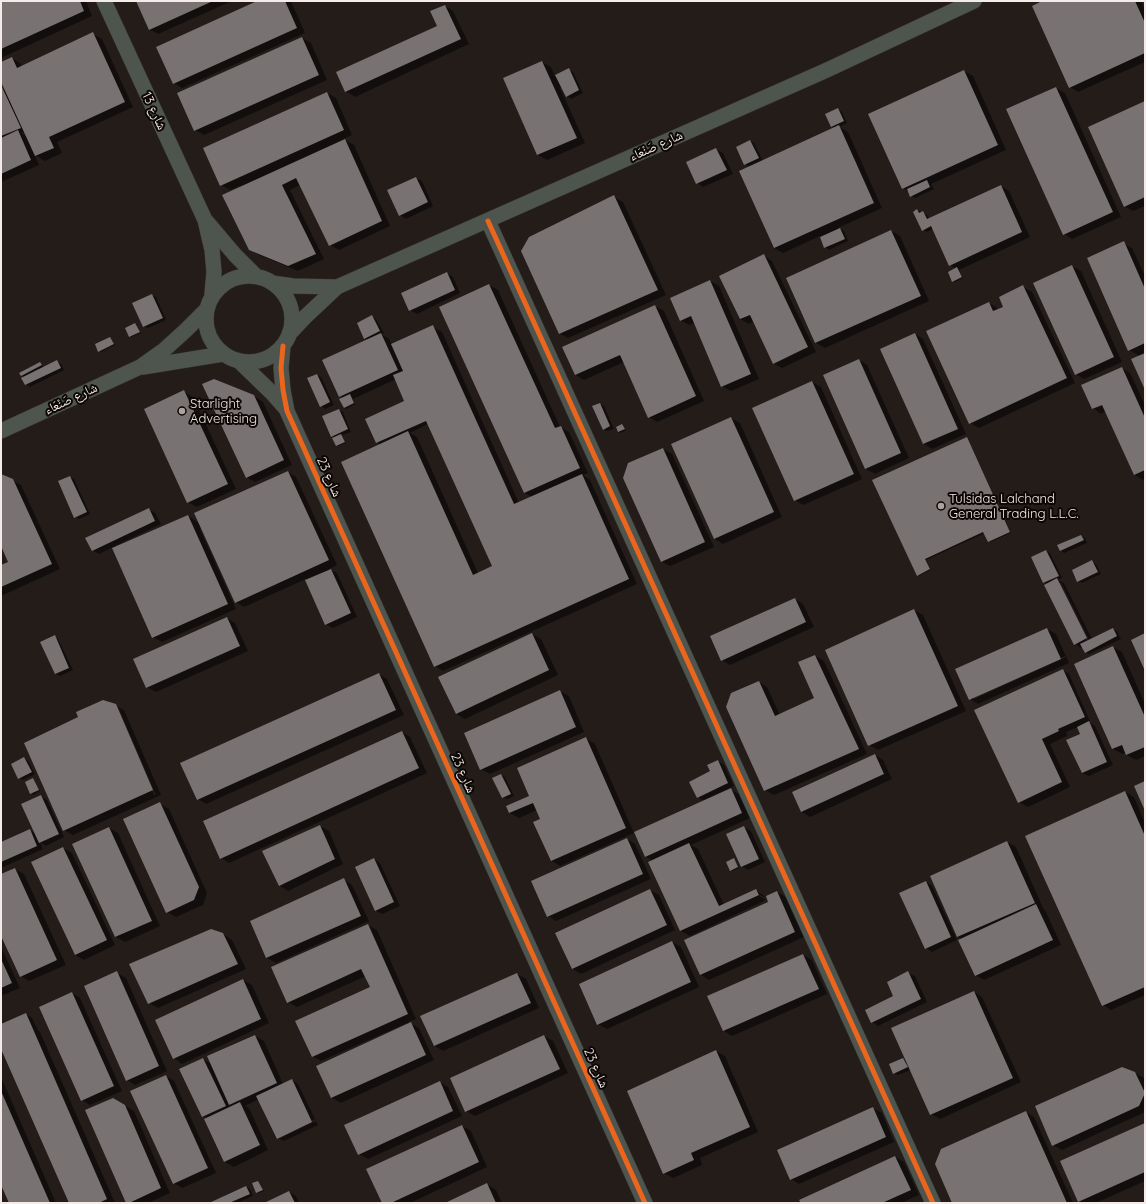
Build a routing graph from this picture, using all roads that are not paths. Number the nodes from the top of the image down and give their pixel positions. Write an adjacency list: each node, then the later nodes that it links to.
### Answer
1 (104, 1): 3 (street, شارع 13)
2 (974, 1): 4 (street, شارع صَنْعَاء)
3 (204, 220): 5 (street, شارع 13); 8 (street, شارع 13)
4 (488, 221): 7 (street, شارع صَنْعَاء); 17 (street)
5 (256, 276): 6 (street); 8 (street)
6 (272, 282): 7 (street, شارع صَنْعَاء); 10 (street)
7 (337, 287): 10 (street, شارع صَنْعَاء)
8 (212, 294): 9 (street)
9 (207, 309): 11 (street); 13 (street, شارع صَنْعَاء)
10 (286, 340): 12 (street); 14 (street, شارع 23)
11 (224, 354): 12 (street); 13 (street, شارع صَنْعَاء)
12 (239, 361): 14 (street, شارع 23)
13 (140, 368): 15 (street, شارع صَنْعَاء)
14 (287, 411): 16 (street, شارع 23)
15 (1, 431)
16 (644, 1203)
17 (933, 1203)

